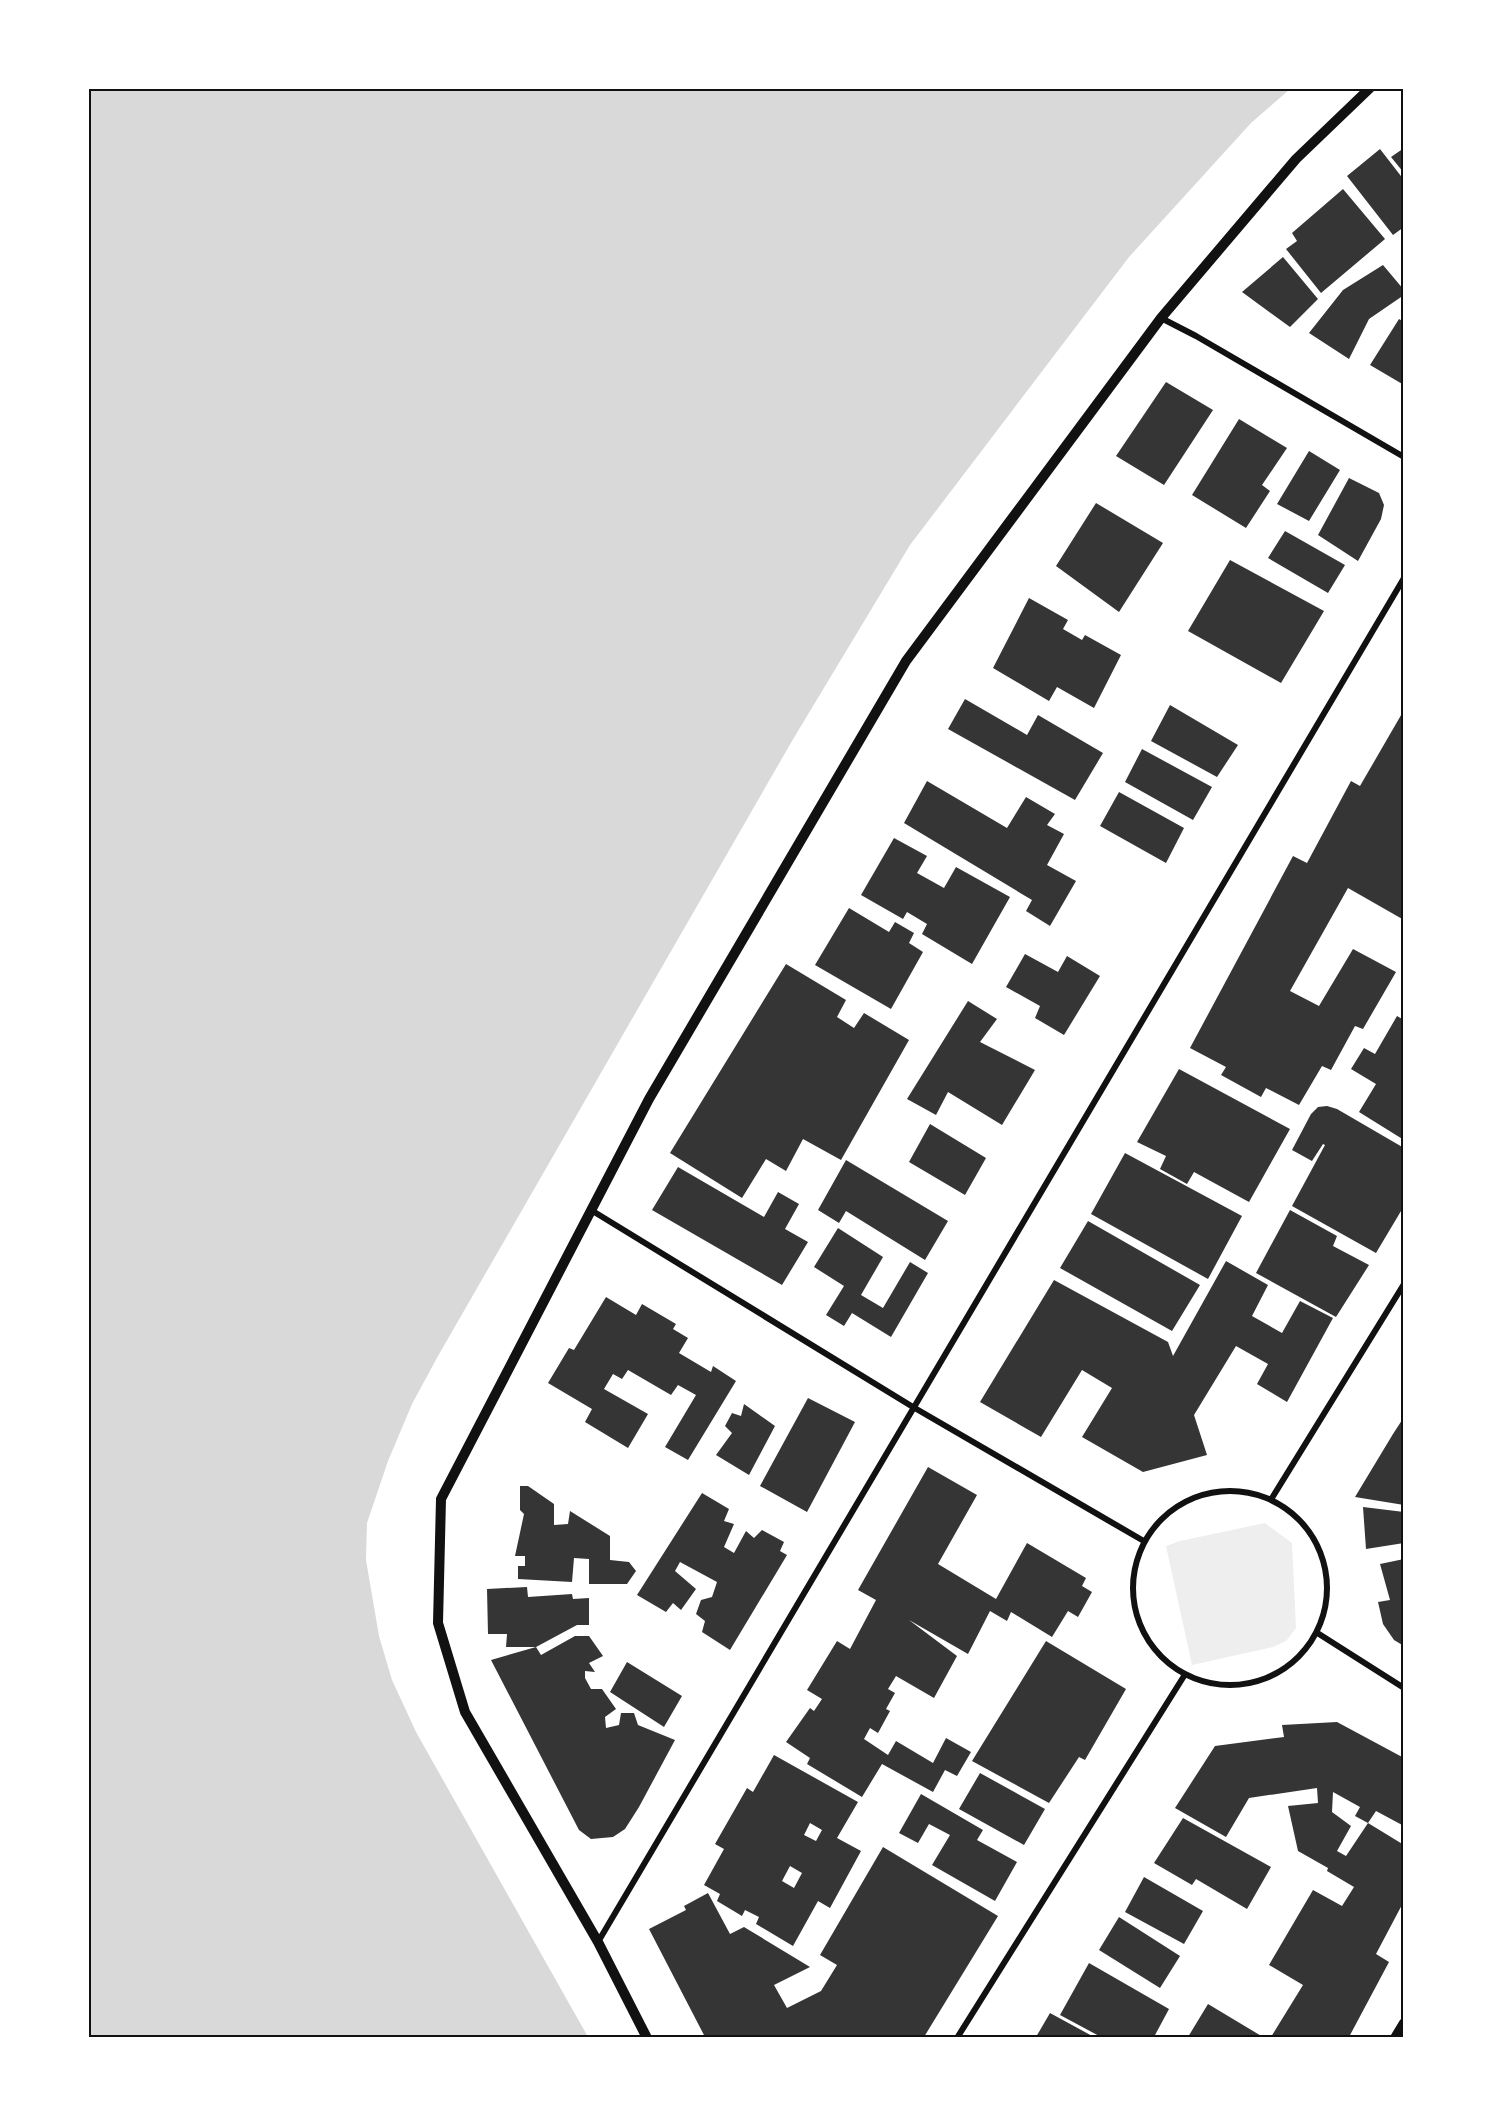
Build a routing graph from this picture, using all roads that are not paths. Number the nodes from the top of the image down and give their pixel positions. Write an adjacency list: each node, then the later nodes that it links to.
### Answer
1 (1370, 88): 2 (street)
2 (1161, 318): 3 (street); 5 (street)
3 (1404, 457)
4 (1404, 578): 7 (street)
5 (591, 1210): 7 (street); 13 (street)
6 (1404, 1284): 8 (street)
7 (914, 1407): 9 (street); 13 (street)
8 (1272, 1498): 9 (street); 10 (street)
9 (1142, 1540): 11 (street)
10 (1319, 1634): 11 (street); 12 (street)
11 (1184, 1676): 16 (street)
12 (1404, 1689)
13 (598, 1942): 15 (street)
14 (1404, 2024): 17 (street)
15 (647, 2037)
16 (957, 2037)
17 (1395, 2037)

